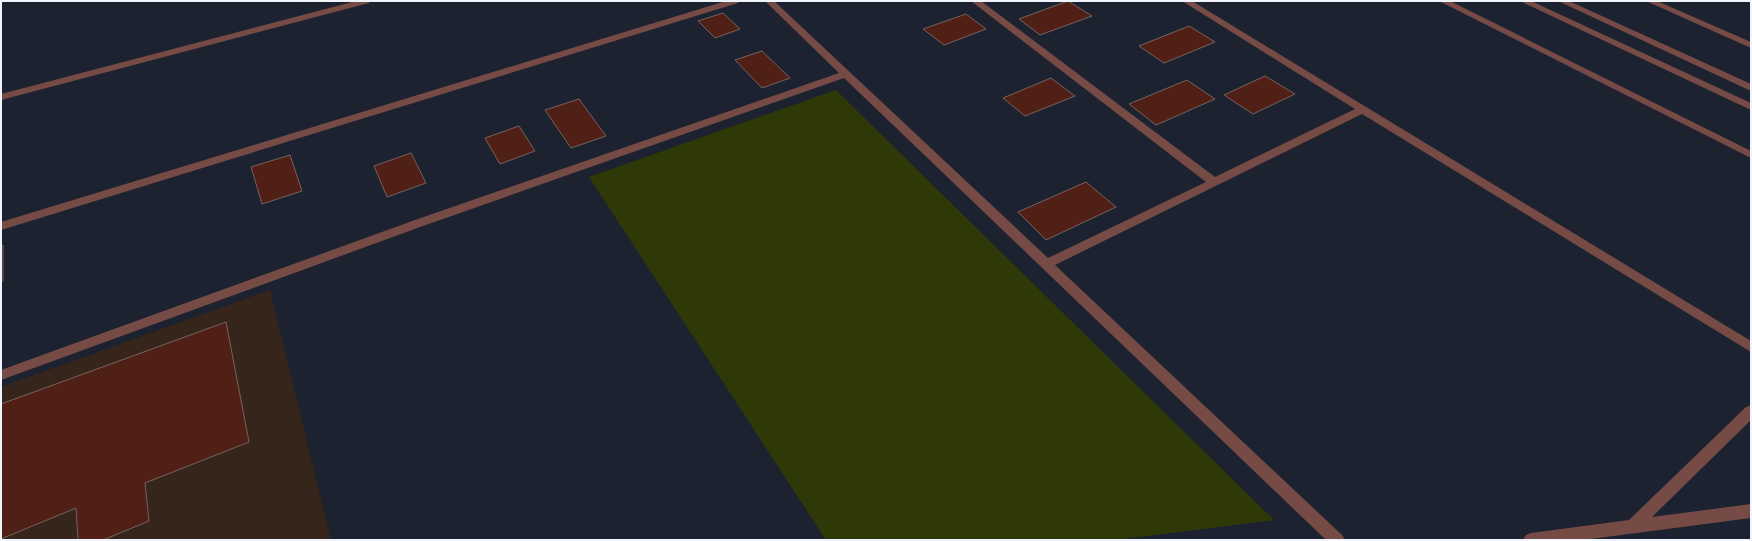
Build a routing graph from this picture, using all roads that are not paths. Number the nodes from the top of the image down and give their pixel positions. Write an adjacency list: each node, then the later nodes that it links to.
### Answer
1 (366, 1): 13 (street)
2 (735, 1): 18 (street)
3 (769, 1): 11 (street)
4 (975, 1): 17 (street)
5 (1186, 1): 15 (street)
6 (1443, 1): 16 (street)
7 (1524, 1): 14 (street)
8 (1562, 1): 12 (street)
9 (1650, 1): 10 (street)
10 (1751, 45)
11 (846, 74): 19 (street); 21 (street)
12 (1751, 88)
13 (1, 97)
14 (1751, 107)
15 (1364, 110): 17 (street); 20 (street)
16 (1751, 155)
17 (1214, 182): 19 (street)
18 (1, 226)
19 (1047, 264): 25 (street)
20 (1751, 347)
21 (1, 375)
22 (1751, 411): 24 (street)
23 (1751, 511): 24 (street)
24 (1632, 527): 26 (street)
25 (1337, 540)
26 (1531, 540)

